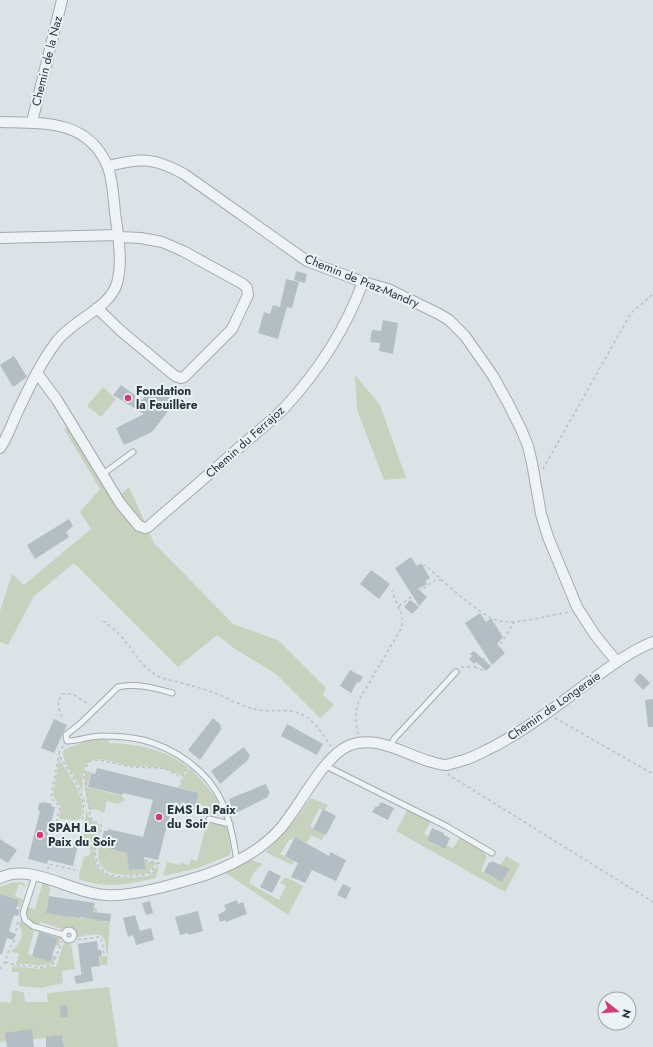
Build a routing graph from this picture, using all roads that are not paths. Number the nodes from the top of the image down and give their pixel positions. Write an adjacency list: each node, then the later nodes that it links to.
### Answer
1 (62, 0): 3 (street, Chemin de la Naz)
2 (0, 122): 3 (street)
3 (32, 122): 4 (street)
4 (108, 166): 5 (street); 7 (street, Chemin de Praz-Mandry)
5 (119, 236): 6 (street); 8 (street); 8 (street)
6 (0, 238)
7 (363, 282): 12 (street, Chemin du Ferrajoz); 14 (street, Chemin de Praz-Mandry)
8 (96, 308): 9 (street)
9 (37, 373): 10 (street); 12 (street)
10 (1, 442)
11 (133, 452): 12 (lane)
12 (103, 474)
13 (653, 642): 14 (street, Chemin de Longeraie)
14 (617, 662): 17 (street, Chemin de Longeraie)
15 (456, 672): 17 (lane)
16 (172, 693): 20 (lane)
17 (390, 747): 18 (street)
18 (326, 766): 21 (lane); 22 (street)
19 (209, 819): 20 (lane)
20 (230, 824): 22 (lane)
21 (492, 853)
22 (237, 862): 23 (street)
23 (35, 876): 24 (street); 25 (lane)
24 (0, 878)
25 (64, 936): 25 (lane)

